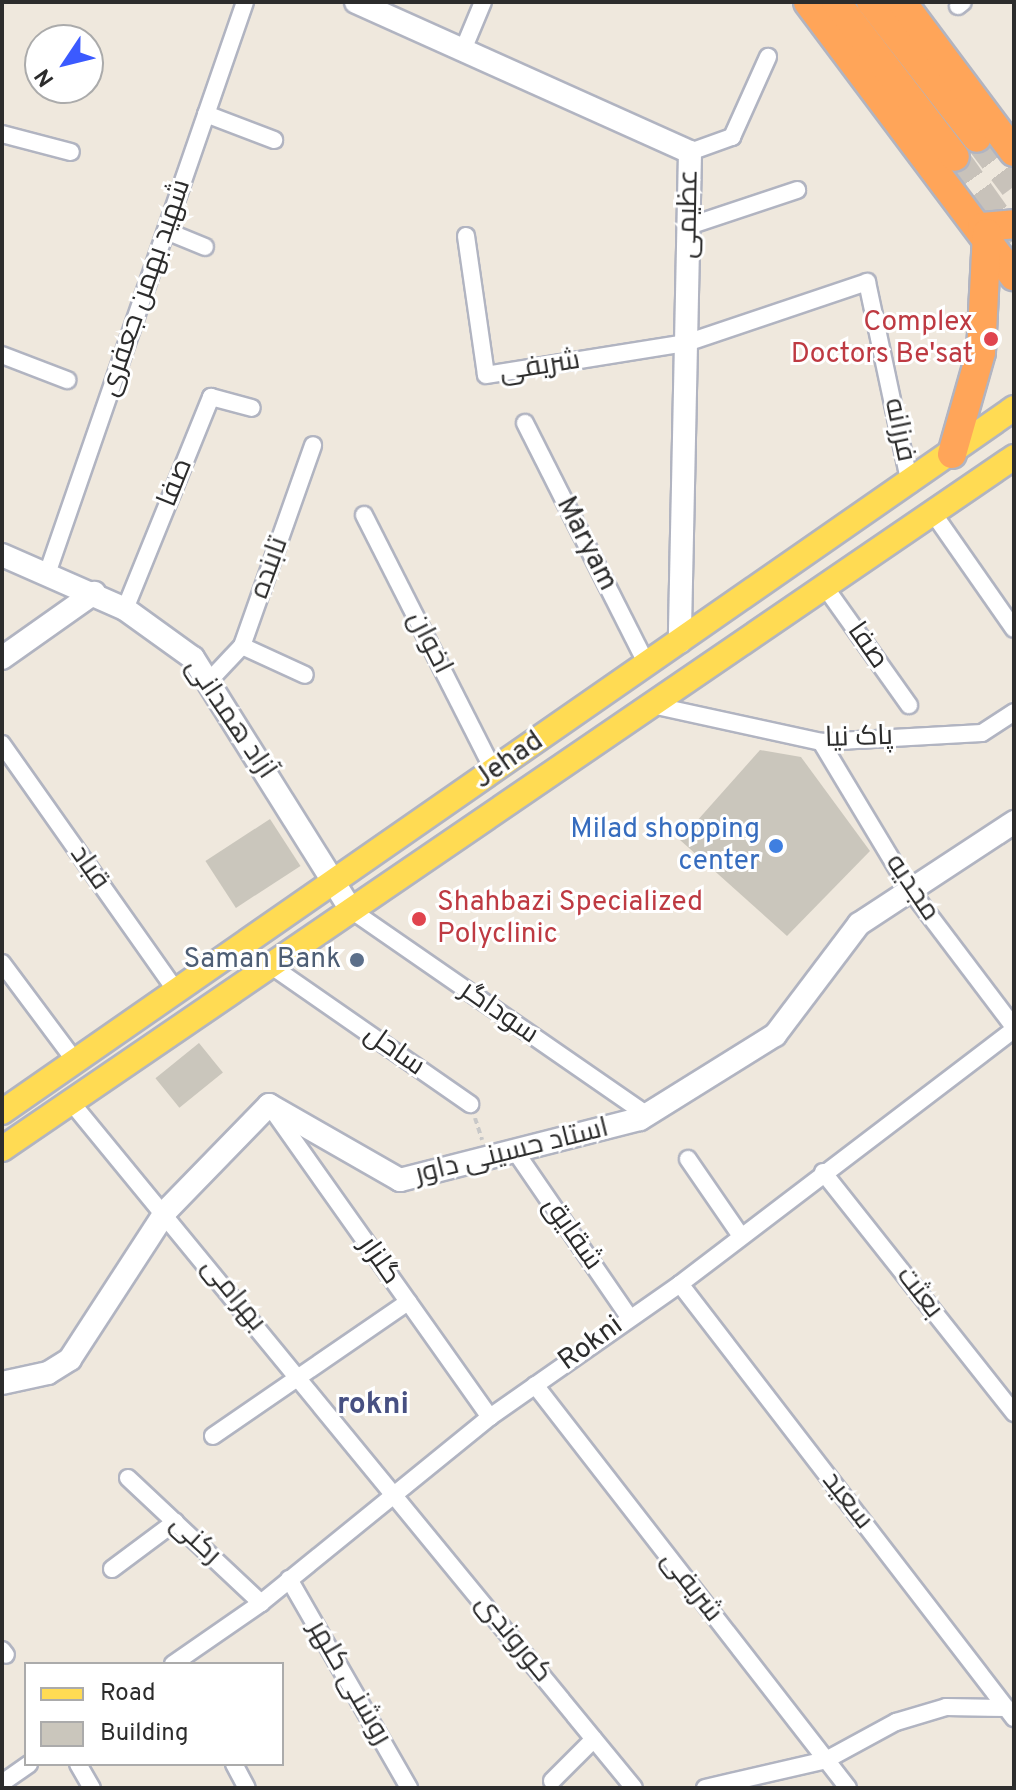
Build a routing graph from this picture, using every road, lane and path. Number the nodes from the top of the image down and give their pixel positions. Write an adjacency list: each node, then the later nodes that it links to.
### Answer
1 (245, 2): 10 (street, شهید بهمن جعفری)
2 (356, 2): 8 (street, عظیمی)
3 (483, 2): 8 (street)
4 (808, 2): 21 (highway)
5 (836, 2): 17 (highway)
6 (871, 2): 12 (highway)
7 (902, 2): 16 (highway)
8 (463, 50): 15 (street, عظیمی)
9 (768, 57): 15 (street)
10 (206, 114): 13 (street); 22 (street, شهید بهمن جعفری)
11 (2, 134): 14 (street)
12 (977, 138)
13 (274, 140)
14 (71, 152)
15 (690, 152): 20 (street, عظیمی)
16 (1014, 152)
17 (955, 157)
18 (797, 190): 20 (street)
19 (1014, 224): 21 (highway)
20 (689, 226): 26 (street, عظیمی)
21 (984, 230): 25 (highway); 33 (highway)
22 (166, 231): 24 (street); 39 (street, شهید بهمن جعفری)
23 (466, 236): 26 (street, شریفی)
24 (205, 247)
25 (1014, 276)
26 (686, 343): 35 (street, فرزانه); 44 (street, عظیمی)
27 (2, 355): 28 (street)
28 (67, 380)
29 (252, 408): 42 (street, صفا)
30 (1014, 408): 33 (main road, Jehad)
31 (525, 423): 47 (street, Maryam)
32 (313, 445): 45 (street, تابنده)
33 (952, 454): 35 (main road, Jehad)
34 (1014, 457): 36 (main road, Jehad)
35 (910, 484): 44 (main road, Jehad)
36 (933, 513): 40 (main road, Jehad); 43 (street)
37 (364, 515): 55 (street, اخوان)
38 (2, 555): 39 (street, آزاد همدانی)
39 (47, 574): 41 (street, آزاد همدانی)
40 (825, 587): 50 (main road, Jehad); 51 (street, صفا)
41 (94, 593): 42 (street, آزاد همدانی); 46 (street)
42 (125, 609): 49 (street, آزاد همدانی)
43 (1014, 629)
44 (680, 642): 47 (main road, Jehad)
45 (242, 646): 48 (street); 49 (street, تابنده)
46 (2, 658)
47 (647, 665): 55 (main road, Jehad)
48 (305, 675)
49 (209, 681): 57 (street, آزاد همدانی)
50 (652, 705): 53 (street, پاک نیا); 59 (main road, Jehad)
51 (909, 705)
52 (1014, 712): 53 (street, پاک نیا)
53 (821, 742): 58 (street, مجدیه)
54 (2, 744): 62 (street, قباد)
55 (494, 771): 57 (main road, Jehad)
56 (1014, 822): 58 (street, استاد حسینی داور)
57 (335, 882): 59 (street, آزاد همدانی); 62 (main road, Jehad)
58 (908, 887): 63 (street, مجدیه); 69 (street, استاد حسینی داور)
59 (351, 910): 61 (main road, Jehad); 69 (street, سوداگر)
60 (2, 963): 64 (street)
61 (270, 965): 65 (main road, Jehad); 66 (street, ساحل)
62 (176, 991): 64 (main road, Jehad)
63 (1014, 1028): 74 (street, Rokni)
64 (75, 1061): 68 (main road, Jehad)
65 (71, 1102): 70 (main road, Jehad); 75 (street, بهرامی)
66 (470, 1104): 72 (path)
67 (269, 1105): 72 (street, استاد حسینی داور); 75 (street); 78 (street, گلزار)
68 (2, 1112)
69 (647, 1115): 71 (street, استاد حسینی داور)
70 (2, 1149)
71 (515, 1151): 72 (street, استاد حسینی داور); 79 (street, شقایق)
72 (488, 1158)
73 (688, 1159): 76 (street)
74 (823, 1172): 76 (street, Rokni); 83 (street, بعثت)
75 (166, 1211): 80 (street, بهرامی); 81 (street)
76 (741, 1236): 77 (street, Rokni)
77 (680, 1284): 79 (street, Rokni); 93 (street, سعید)
78 (408, 1302): 80 (street); 84 (street, گلزار)
79 (629, 1317): 82 (street, Rokni)
80 (298, 1377): 85 (street); 87 (street, بهرامی)
81 (2, 1383)
82 (535, 1385): 84 (street, Rokni); 95 (street, شریفی)
83 (1014, 1413)
84 (490, 1417): 87 (street, Rokni)
85 (213, 1436)
86 (128, 1478): 88 (street, رکنی)
87 (392, 1491): 90 (street, Rokni); 94 (street, کوروندی)
88 (175, 1522): 89 (street); 91 (street, رکنی)
89 (112, 1569)
90 (289, 1579): 91 (street, Rokni); 104 (street, روشنی کلهر)
91 (261, 1603): 92 (street, Rokni)
92 (178, 1662)
93 (1011, 1713): 95 (street)
94 (594, 1739): 99 (street); 105 (street, کوروندی)
95 (826, 1760): 101 (street); 107 (street, شریفی)
96 (26, 1766): 100 (street)
97 (79, 1766): 102 (street)
98 (235, 1766): 103 (street)
99 (552, 1781)
100 (2, 1783)
101 (754, 1783): 106 (street)
102 (92, 1788)
103 (247, 1788)
104 (409, 1788)
105 (634, 1788)
106 (705, 1788)
107 (848, 1788)

